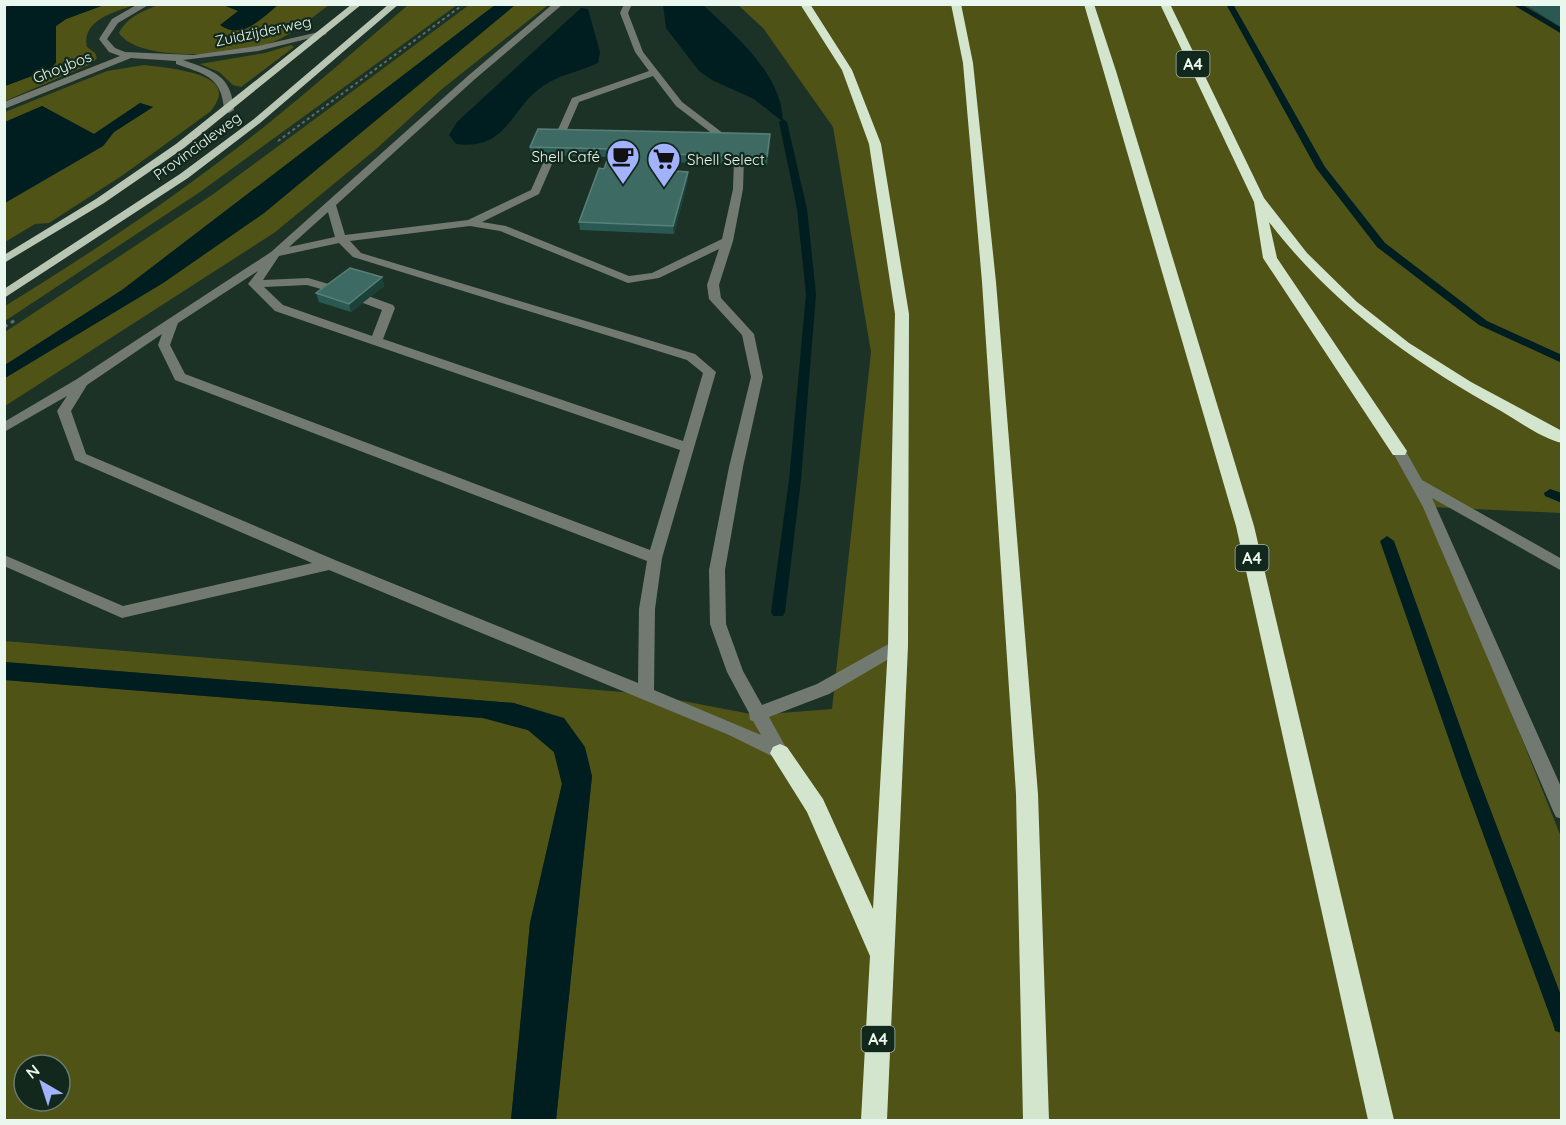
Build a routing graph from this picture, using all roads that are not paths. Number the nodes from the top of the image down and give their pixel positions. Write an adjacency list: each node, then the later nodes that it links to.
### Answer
1 (146, 4): 11 (street, Zuidzijderweg)
2 (358, 4): 10 (main road, Provincialeweg)
3 (395, 4): 25 (main road, Provincialeweg)
4 (559, 4): 17 (street, A4)
5 (628, 4): 13 (street, A4)
6 (805, 4): 39 (highway, A4)
7 (956, 4): 46 (highway)
8 (1089, 4): 47 (highway, A4)
9 (1165, 4): 16 (highway, A4)
10 (323, 34): 12 (street, Zuidzijderweg); 15 (main road, Provincialeweg)
11 (131, 55): 12 (street, Zuidzijderweg); 14 (street, Ghoybos)
12 (173, 60): 15 (street, Zuidzijderweg)
13 (655, 72): 18 (street, A4); 20 (street, A4)
14 (4, 106)
15 (229, 110): 22 (main road, Provincialeweg)
16 (1258, 199): 31 (highway, A4); 33 (highway, A4)
17 (331, 206): 19 (street); 21 (street, A4)
18 (470, 223): 19 (street, A4); 20 (street, A4)
19 (341, 239): 21 (street, A4); 32 (street)
20 (727, 240): 41 (street, A4)
21 (275, 255): 23 (street, A4); 27 (street, A4)
22 (4, 260)
23 (254, 284): 24 (street); 28 (street)
24 (335, 289)
25 (4, 295)
26 (367, 300): 28 (street)
27 (172, 322): 29 (street, A4); 35 (street)
28 (376, 341): 32 (street)
29 (82, 382): 30 (street, A4); 37 (street, A4)
30 (4, 428)
31 (1562, 438)
32 (686, 447): 35 (street)
33 (1399, 451): 34 (street, A4)
34 (1419, 484): 38 (street, A4); 43 (street, A4)
35 (654, 558): 40 (street)
36 (4, 560): 37 (street)
37 (330, 564): 40 (street, A4)
38 (1562, 566)
39 (898, 646): 41 (street); 44 (highway, A4)
40 (646, 694): 42 (street, A4)
41 (756, 715): 42 (street, A4)
42 (780, 753): 44 (highway, A4)
43 (1562, 812)
44 (883, 958): 45 (highway, A4)
45 (874, 1120)
46 (1036, 1120)
47 (1381, 1120)

